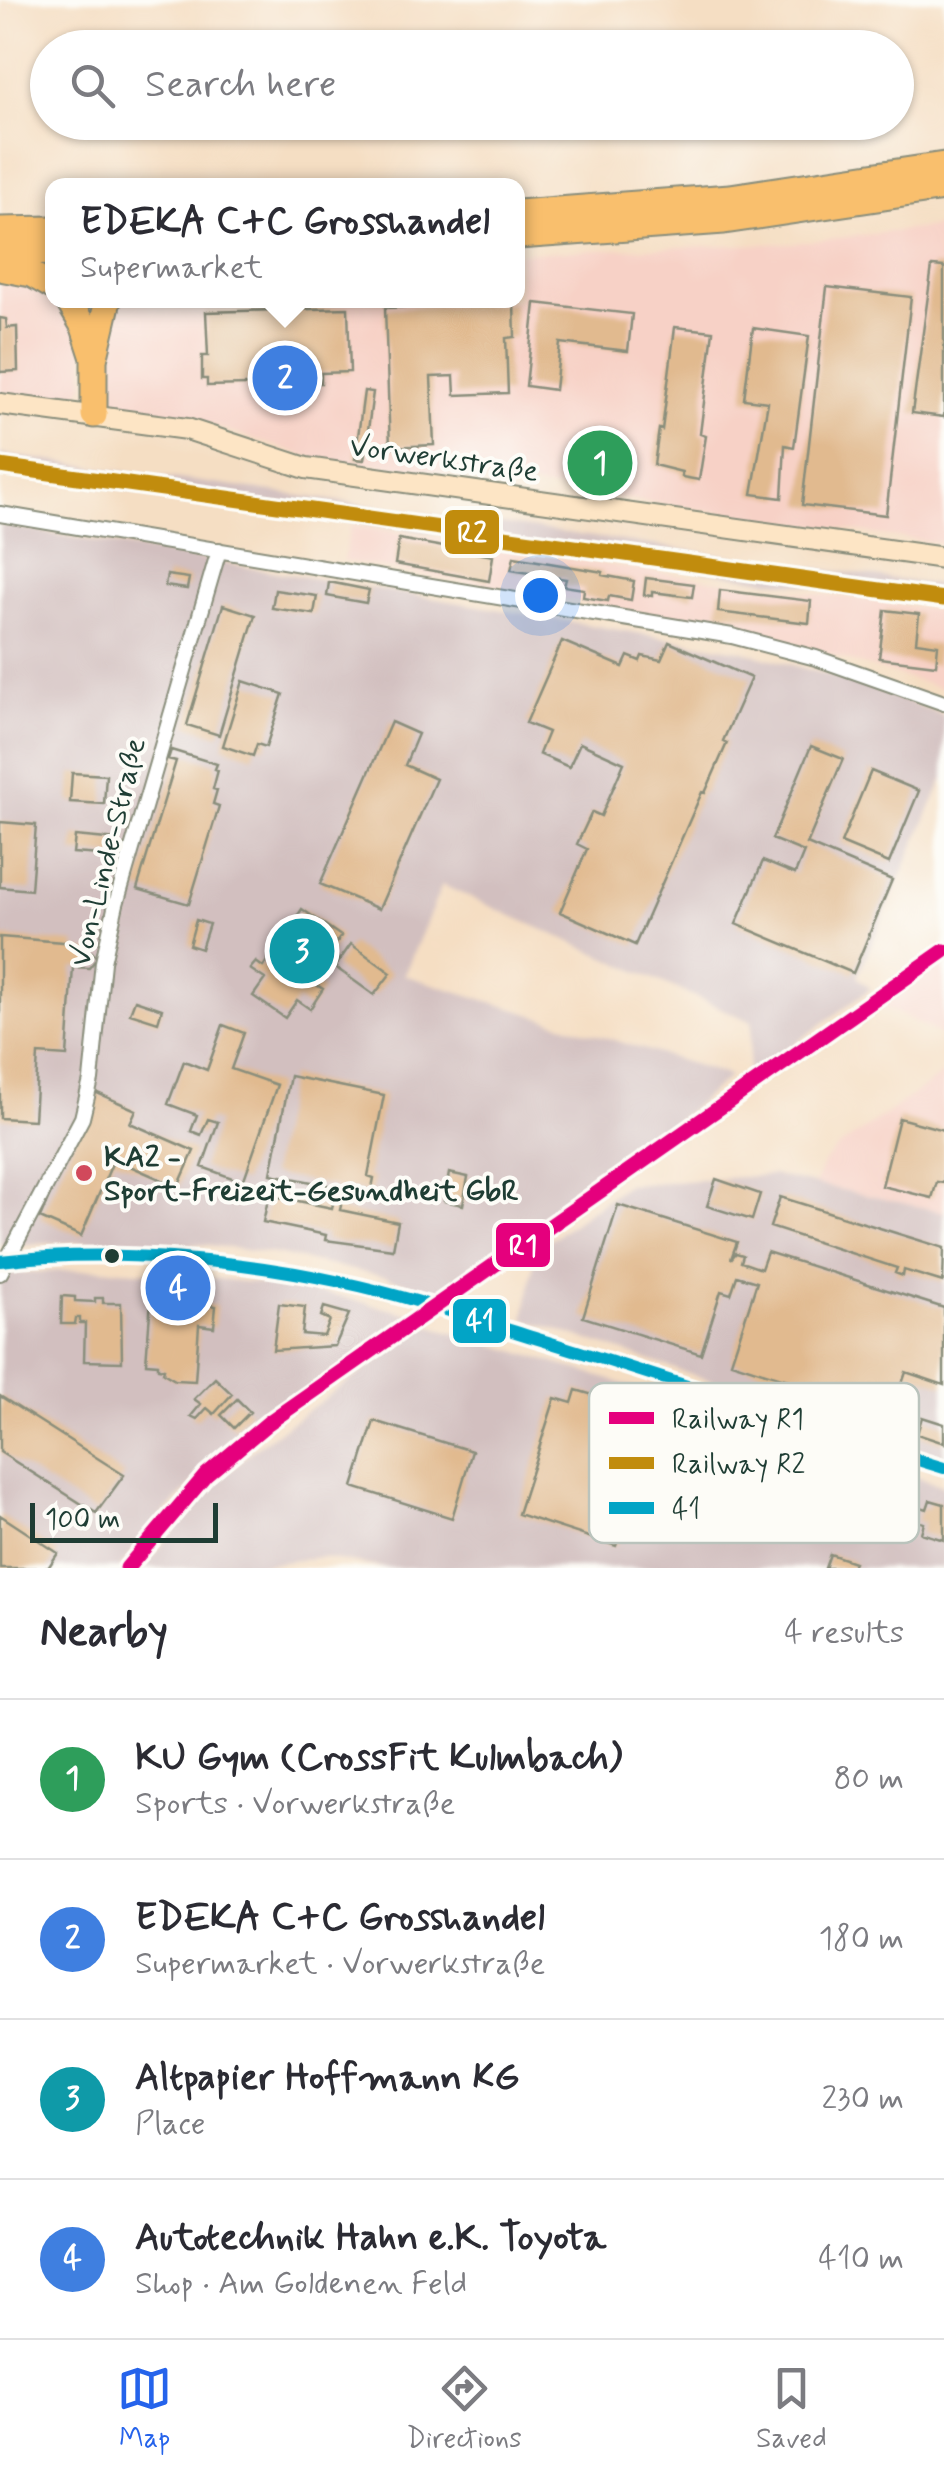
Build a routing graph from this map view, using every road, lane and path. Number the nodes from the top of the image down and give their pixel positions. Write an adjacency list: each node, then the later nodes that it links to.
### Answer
1 (944, 165): 3 (highway)
2 (939, 190): 6 (highway)
3 (525, 213)
4 (45, 228): 5 (highway)
5 (0, 230)
6 (525, 236)
7 (45, 252): 8 (highway)
8 (0, 254)
9 (0, 268): 10 (highway)
10 (45, 282)
11 (73, 308): 13 (highway)
12 (106, 308): 13 (highway)
13 (94, 360): 15 (highway)
14 (0, 404): 15 (street, Vorwerkstraße)
15 (94, 416): 18 (street, Vorwerkstraße)
16 (0, 514): 17 (street)
17 (218, 550): 19 (street); 20 (street, Von-Linde-Straße)
18 (944, 558)
19 (944, 703)
20 (3, 1264): 21 (street)
21 (679, 1383)
22 (919, 1460): 23 (street)
23 (944, 1468)

